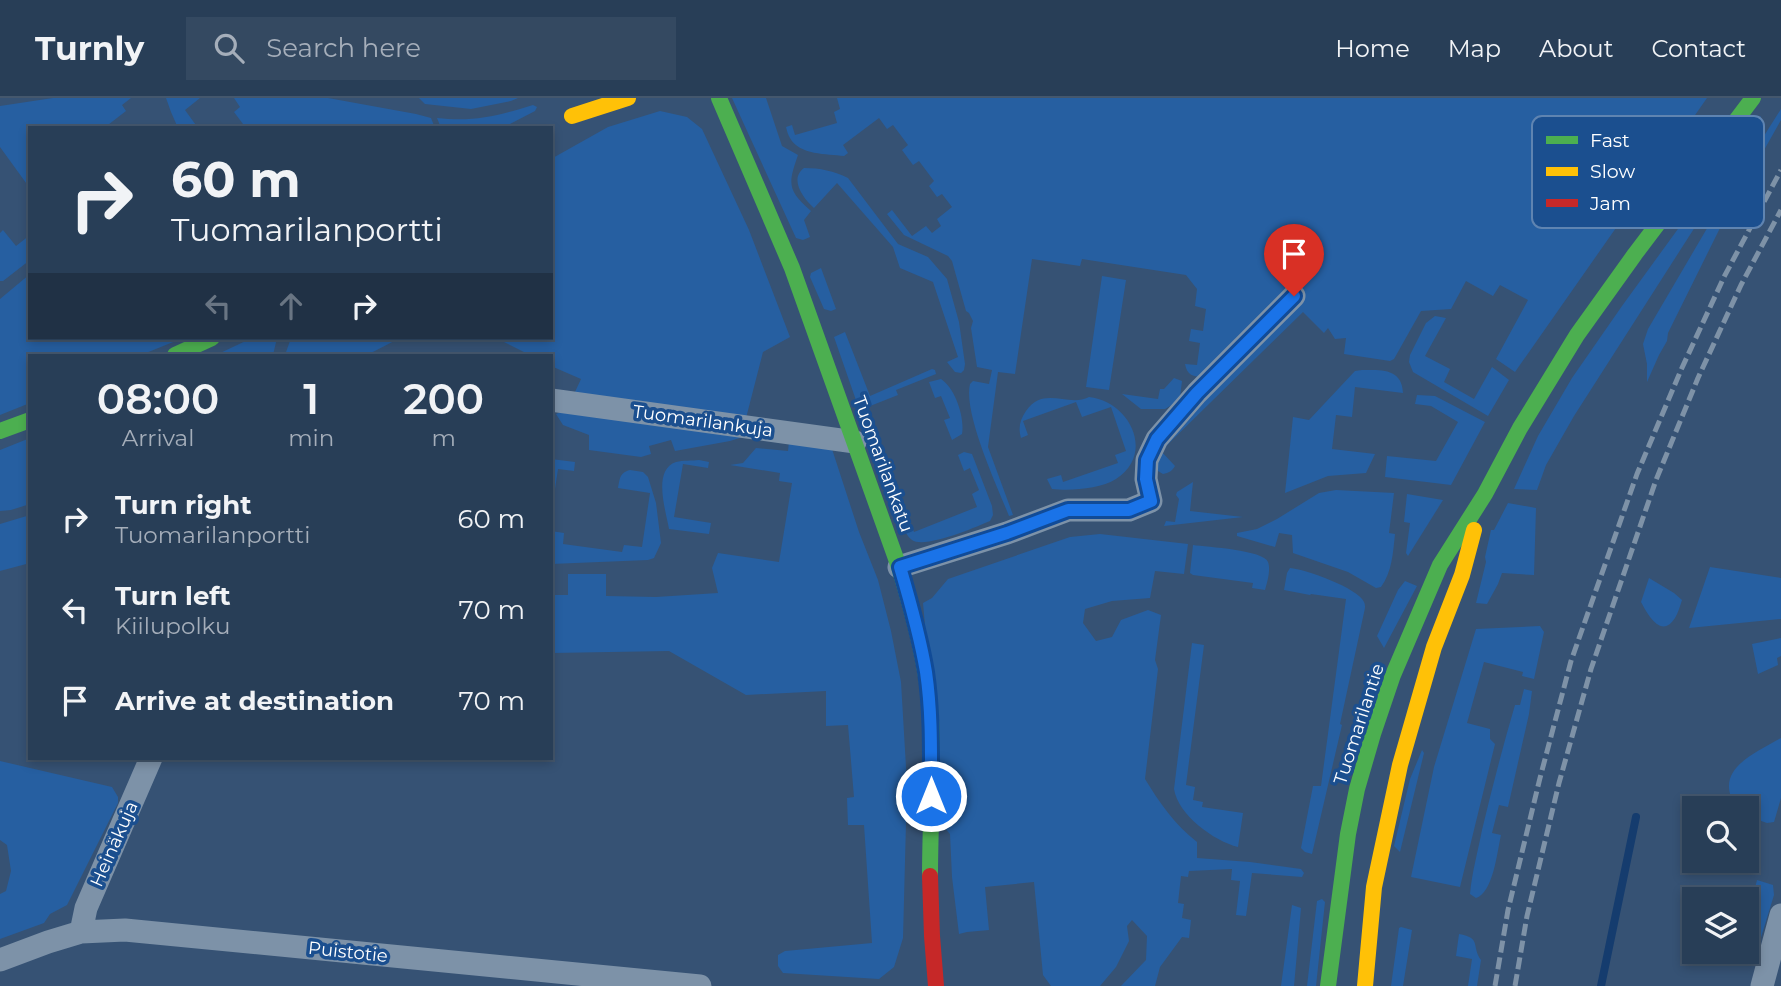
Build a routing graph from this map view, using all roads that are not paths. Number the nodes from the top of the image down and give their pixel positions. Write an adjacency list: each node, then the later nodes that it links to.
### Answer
1 (595, 98): 2 (main road)
2 (628, 98)
3 (719, 98): 13 (main road, Tuomarilankatu)
4 (1752, 98): 5 (main road, Tuomarilantie)
5 (1738, 116)
6 (1654, 228): 14 (main road, Tuomarilantie)
7 (1294, 296): 15 (street)
8 (208, 340): 9 (main road)
9 (177, 354)
10 (553, 400): 13 (street, Tuomarilankuja)
11 (28, 421): 12 (main road)
12 (0, 431)
13 (855, 442): 15 (main road, Tuomarilankatu)
14 (1485, 494): 22 (main road, Tuomarilantie); 23 (main road, Tuomarilantie)
15 (900, 567): 21 (main road, Tuomarilankatu)
16 (150, 760): 18 (street, Heinäkuja)
17 (1781, 915): 24 (street)
18 (81, 932): 19 (street, Puistotie); 20 (street, Puistotie)
19 (0, 960)
20 (700, 986)
21 (936, 986)
22 (1328, 986)
23 (1364, 986)
24 (1762, 986)

